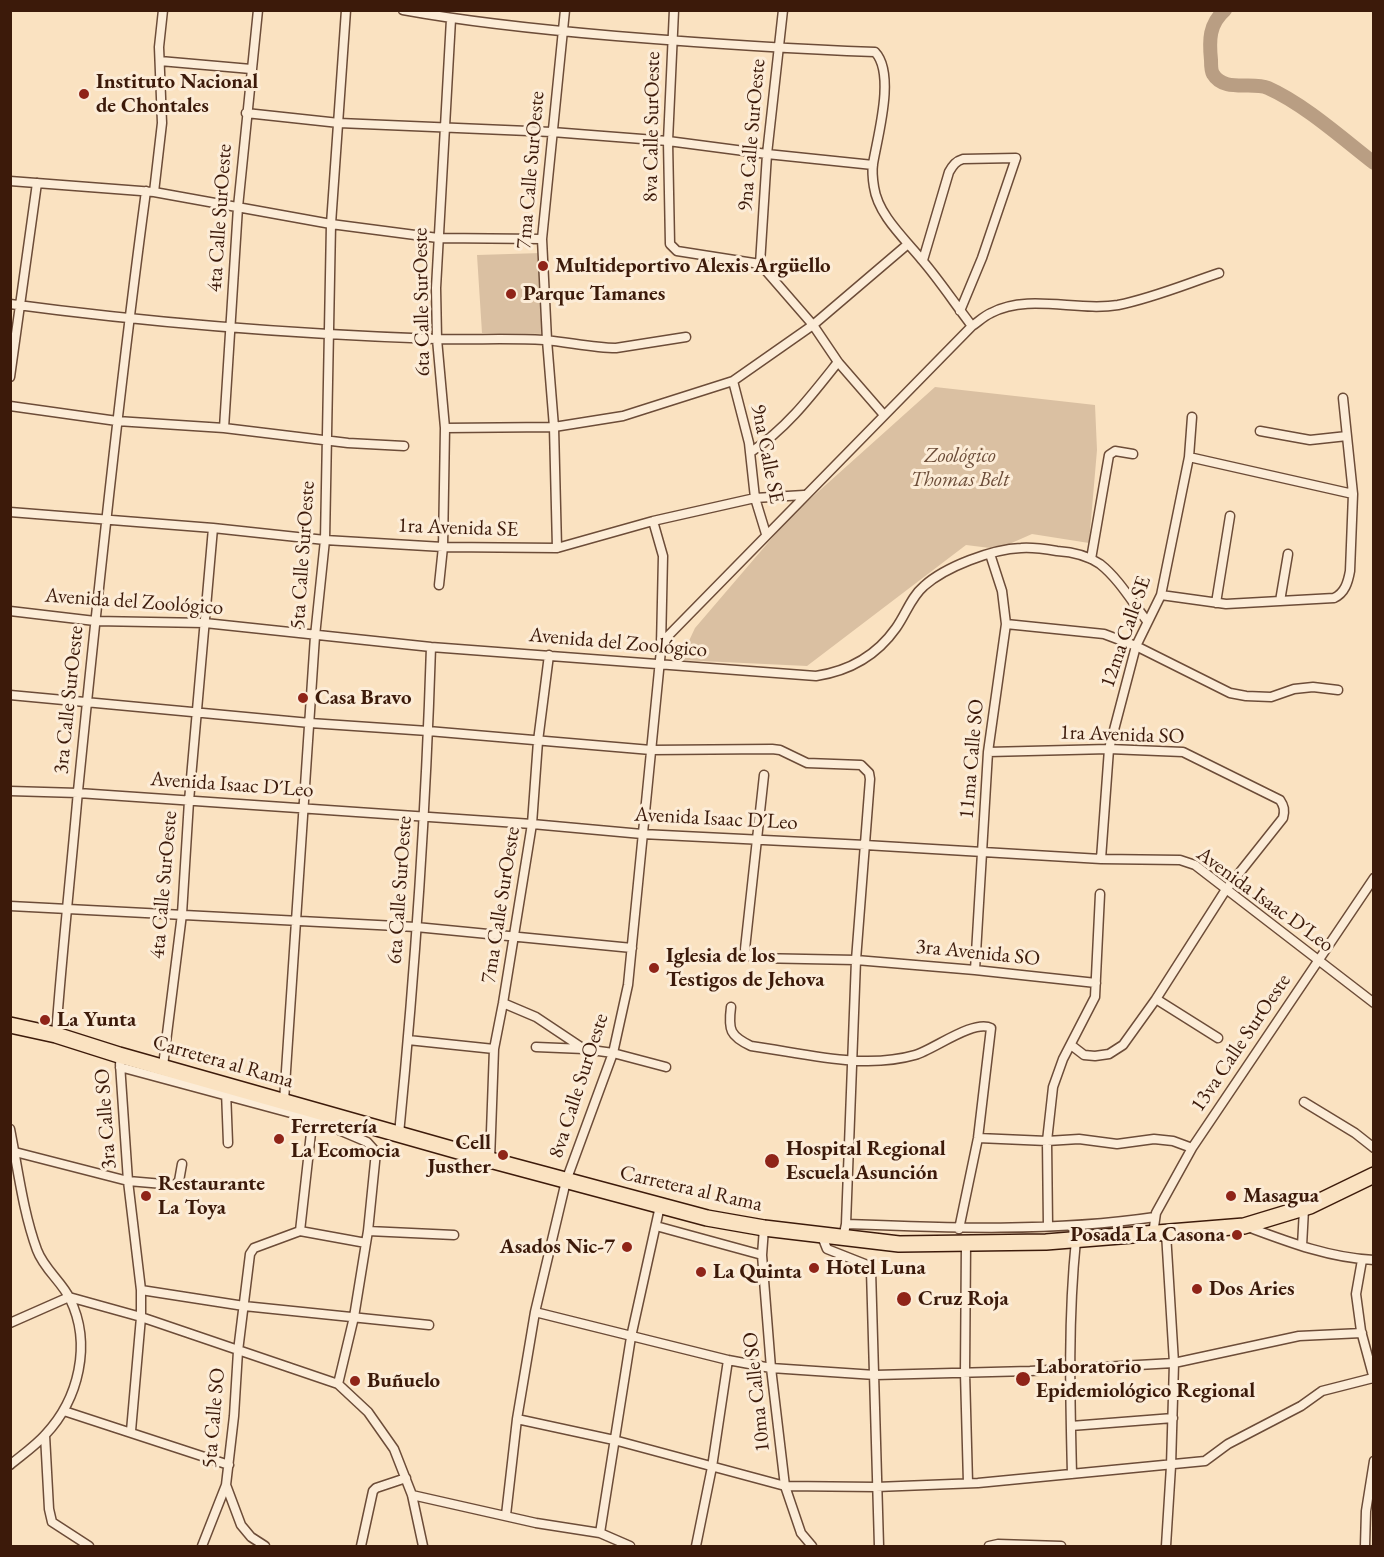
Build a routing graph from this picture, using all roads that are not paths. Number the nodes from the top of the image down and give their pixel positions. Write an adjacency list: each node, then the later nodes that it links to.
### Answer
1 (163, 10): 12 (street, 3ra Calle SurOeste)
2 (258, 10): 13 (street, 4ta Calle SurOeste)
3 (346, 10): 15 (street, 5ta Calle SurOeste)
4 (403, 10): 8 (street)
5 (565, 10): 9 (street, 7ma Calle SurOeste)
6 (675, 10): 10 (street, 8va Calle SurOeste)
7 (783, 10): 11 (street, 9na Calle SurOeste)
8 (451, 19): 9 (street); 16 (street, 6ta Calle SurOeste)
9 (562, 31): 10 (street); 17 (street, 7ma Calle SurOeste)
10 (672, 41): 11 (street); 18 (street, 8va Calle SurOeste)
11 (778, 48): 19 (street, 9na Calle SurOeste); 20 (street)
12 (160, 61): 13 (street); 23 (street, 3ra Calle SurOeste)
13 (251, 69): 14 (street, 4ta Calle SurOeste)
14 (246, 113): 15 (street); 24 (street, 4ta Calle SurOeste)
15 (339, 123): 16 (street); 25 (street, 5ta Calle SurOeste)
16 (444, 127): 17 (street); 26 (street, 6ta Calle SurOeste)
17 (552, 132): 18 (street); 27 (street, 7ma Calle SurOeste)
18 (668, 141): 19 (street); 30 (street, 8va Calle SurOeste)
19 (766, 154): 20 (street); 30 (street, 9na Calle SurOeste)
20 (873, 165): 28 (street)
21 (10, 181): 22 (street)
22 (37, 183): 23 (street); 33 (street)
23 (150, 192): 24 (street); 35 (street, 3ra Calle SurOeste)
24 (238, 207): 25 (street); 37 (street, 4ta Calle SurOeste)
25 (331, 224): 26 (street); 39 (street, 5ta Calle SurOeste)
26 (438, 238): 27 (street); 41 (street, 6ta Calle SurOeste)
27 (542, 238): 42 (street, 7ma Calle SurOeste)
28 (908, 244): 29 (street); 36 (street)
29 (923, 260): 34 (street); 34 (street)
30 (760, 264): 36 (street)
31 (1219, 273): 38 (street)
32 (10, 304): 33 (street)
33 (20, 305): 35 (street); 44 (street)
34 (960, 311): 38 (street)
35 (129, 318): 37 (street); 50 (street, 3ra Calle SurOeste)
36 (813, 325): 43 (street); 45 (street)
37 (231, 326): 39 (street); 52 (street, 4ta Calle SurOeste)
38 (972, 326): 48 (street)
39 (328, 333): 41 (street); 56 (street, 5ta Calle SurOeste)
40 (686, 337): 42 (street)
41 (437, 339): 42 (street); 53 (street, 6ta Calle SurOeste)
42 (547, 340): 51 (street, 7ma Calle SurOeste)
43 (838, 362): 48 (street); 58 (street)
44 (10, 377)
45 (733, 381): 51 (street); 58 (street, 9na Calle SE)
46 (1343, 398): 55 (street)
47 (10, 406): 50 (street)
48 (884, 415): 62 (street)
49 (1192, 417): 60 (street, 12ma Calle SE)
50 (117, 421): 52 (street); 66 (street, 3ra Calle SurOeste)
51 (554, 427): 53 (street); 72 (street, 7ma Calle SurOeste)
52 (224, 428): 56 (street)
53 (445, 428): 71 (street, 6ta Calle SurOeste)
54 (1260, 431): 55 (street)
55 (1347, 436): 61 (street)
56 (328, 440): 57 (street); 70 (street, 5ta Calle SurOeste)
57 (404, 446)
58 (751, 452): 63 (street, 9na Calle SE)
59 (1133, 454): 75 (street)
60 (1189, 457): 61 (street); 77 (street, 12ma Calle SE)
61 (1353, 494): 78 (street)
62 (804, 495): 63 (street, 1ra Avenida SE); 69 (street)
63 (755, 498): 67 (street, 1ra Avenida SE); 69 (street, 9na Calle SE)
64 (10, 512): 66 (street, 1ra Avenida SE)
65 (1230, 516): 79 (street)
66 (105, 520): 68 (street, 1ra Avenida SE); 81 (street, 3ra Calle SurOeste)
67 (653, 521): 72 (street, 1ra Avenida SE); 88 (street, 8va Calle SurOeste)
68 (213, 528): 70 (street, 1ra Avenida SE); 83 (street, 4ta Calle SurOeste)
69 (766, 534): 88 (street)
70 (325, 540): 71 (street, 1ra Avenida SE); 85 (street, 5ta Calle SurOeste)
71 (443, 547): 72 (street, 1ra Avenida SE); 76 (street, 6ta Calle SurOeste)
72 (557, 548)
73 (1288, 554): 78 (street)
74 (990, 555): 75 (street, Avenida del Zoológico); 84 (street, 11ma Calle SO); 90 (street, Avenida del Zoológico)
75 (1091, 559): 82 (street, Avenida del Zoológico)
76 (440, 585)
77 (1161, 594): 79 (street); 82 (street, 12ma Calle SE)
78 (1280, 601): 79 (street)
79 (1216, 603)
80 (10, 611): 81 (street, Avenida del Zoológico)
81 (95, 621): 83 (street, Avenida del Zoológico); 93 (street, 3ra Calle SurOeste)
82 (1147, 621): 86 (street, 12ma Calle SE)
83 (205, 623): 85 (street, Avenida del Zoológico); 94 (street, 4ta Calle SurOeste)
84 (1006, 624): 86 (street); 100 (street, 11ma Calle SO)
85 (315, 636): 87 (street, Avenida del Zoológico); 95 (street, 5ta Calle SurOeste)
86 (1136, 646): 91 (street); 98 (street, 12ma Calle SE)
87 (431, 647): 89 (street, Avenida del Zoológico); 96 (street, 6ta Calle SurOeste)
88 (661, 650): 90 (street, 8va Calle SurOeste)
89 (549, 655): 90 (street, Avenida del Zoológico); 97 (street, 7ma Calle SurOeste)
90 (660, 665): 99 (street, 8va Calle SurOeste)
91 (1338, 690)
92 (10, 695): 93 (street)
93 (87, 703): 94 (street); 103 (street, 3ra Calle SurOeste)
94 (198, 713): 95 (street); 104 (street, 4ta Calle SurOeste)
95 (310, 723): 96 (street); 105 (street, 5ta Calle SurOeste)
96 (428, 730): 97 (street); 106 (street, 6ta Calle SurOeste)
97 (538, 741): 99 (street); 107 (street, 7ma Calle SurOeste)
98 (1109, 749): 100 (street, 1ra Avenida SO); 112 (street, 12ma Calle SE); 114 (street, 1ra Avenida SO)
99 (651, 750): 108 (street, 8va Calle SurOeste); 110 (street)
100 (988, 752): 111 (street, 11ma Calle SO)
101 (764, 775): 109 (street)
102 (10, 791): 103 (street, Avenida Isaac D´Leo)
103 (78, 793): 104 (street, Avenida Isaac D´Leo); 117 (street, 3ra Calle SurOeste)
104 (189, 801): 105 (street, Avenida Isaac D´Leo); 118 (street, 4ta Calle SurOeste)
105 (303, 808): 106 (street, Avenida Isaac D´Leo); 119 (street, 5ta Calle SurOeste)
106 (423, 817): 107 (street, Avenida Isaac D´Leo); 120 (street, 6ta Calle SurOeste)
107 (532, 824): 108 (street, Avenida Isaac D´Leo); 121 (street, 7ma Calle SurOeste)
108 (642, 834): 109 (street, Avenida Isaac D´Leo); 122 (street, 8va Calle SurOeste)
109 (756, 840): 110 (street, Avenida Isaac D´Leo); 123 (street, 3ra Avenida SO)
110 (865, 845): 111 (street, Avenida Isaac D´Leo); 123 (street)
111 (983, 852): 112 (street, Avenida Isaac D´Leo); 125 (street, 11ma Calle SO)
112 (1101, 860): 114 (street, Avenida Isaac D´Leo)
113 (1374, 878): 124 (street, 13va Calle SurOeste)
114 (1225, 891): 124 (street, Avenida Isaac D´Leo); 127 (street)
115 (1100, 894): 126 (street)
116 (10, 906): 117 (street)
117 (66, 909): 118 (street); 132 (street, 3ra Calle SurOeste)
118 (182, 914): 119 (street); 142 (street, 4ta Calle SurOeste)
119 (296, 920): 120 (street); 145 (street, 5ta Calle SurOeste)
120 (416, 927): 121 (street); 134 (street, 6ta Calle SurOeste)
121 (514, 935): 122 (street); 128 (street, 7ma Calle SurOeste)
122 (632, 948): 139 (street, 8va Calle SurOeste)
123 (856, 960): 125 (street, 3ra Avenida SO); 140 (street)
124 (1318, 961): 129 (street, Avenida Isaac D´Leo); 153 (street, 13va Calle SurOeste)
125 (975, 970): 126 (street, 3ra Avenida SO)
126 (1096, 983): 135 (street)
127 (1156, 999): 133 (street); 135 (street)
128 (503, 1003): 137 (street, 7ma Calle SurOeste); 138 (street)
129 (1374, 1003)
130 (731, 1007): 140 (street)
131 (10, 1025): 132 (highway, Carretera al Rama)
132 (56, 1035): 141 (highway, Carretera al Rama)
133 (1218, 1038)
134 (408, 1040): 137 (street); 149 (street, 6ta Calle SurOeste)
135 (1071, 1045): 151 (street)
136 (536, 1047): 138 (street)
137 (494, 1049): 156 (street, 7ma Calle SurOeste)
138 (584, 1049): 139 (street)
139 (613, 1053): 143 (street); 160 (street, 8va Calle SurOeste)
140 (852, 1060): 150 (street); 170 (street)
141 (120, 1061): 142 (highway, Carretera al Rama); 144 (street); 159 (street, 3ra Calle SO)
142 (163, 1066): 144 (highway, Carretera al Rama)
143 (666, 1067)
144 (226, 1090): 145 (highway, Carretera al Rama); 147 (street); 152 (street)
145 (284, 1101): 147 (highway, Carretera al Rama)
146 (1304, 1102): 154 (street)
147 (313, 1114): 149 (highway, Carretera al Rama); 168 (street); 169 (street)
148 (10, 1129): 155 (street)
149 (399, 1134): 156 (highway, Carretera al Rama)
150 (978, 1138): 151 (street); 174 (street)
151 (1047, 1141): 153 (street); 165 (street)
152 (228, 1143)
153 (1192, 1148): 163 (street, 13va Calle SurOeste)
154 (1374, 1148)
155 (15, 1152): 159 (street); 182 (street)
156 (490, 1160): 160 (highway, Carretera al Rama)
157 (182, 1164): 159 (street)
158 (1374, 1175): 162 (highway, Carretera al Rama)
159 (128, 1181): 181 (street, 3ra Calle SO)
160 (566, 1181): 161 (highway, Carretera al Rama); 184 (street, 8va Calle SurOeste)
161 (660, 1206): 164 (street); 167 (highway, Carretera al Rama)
162 (1304, 1209): 166 (highway, Carretera al Rama); 177 (street)
163 (1155, 1217): 165 (street); 172 (street, 13va Calle SurOeste)
164 (656, 1226): 178 (street); 190 (street)
165 (1048, 1226): 174 (street)
166 (1244, 1226): 172 (highway, Carretera al Rama); 177 (street)
167 (764, 1228): 171 (highway, Carretera al Rama); 178 (street, 10ma Calle SO)
168 (368, 1230): 173 (street); 176 (street)
169 (300, 1231): 176 (street); 183 (street, 5ta Calle SO)
170 (845, 1231): 171 (highway, Carretera al Rama); 174 (highway, Carretera al Rama)
171 (820, 1234): 197 (street)
172 (1159, 1234): 175 (highway, Carretera al Rama); 193 (street, 13va Calle SurOeste)
173 (454, 1235)
174 (963, 1236): 175 (highway, Carretera al Rama); 196 (street)
175 (1076, 1240): 195 (street)
176 (366, 1243): 186 (street)
177 (1302, 1246): 179 (street)
178 (762, 1255): 194 (street, 10ma Calle SO)
179 (1362, 1260): 180 (street); 189 (street)
180 (1374, 1260)
181 (141, 1290): 183 (street); 185 (street, 3ra Calle SO)
182 (69, 1297): 185 (street); 187 (street); 200 (street)
183 (244, 1306): 186 (street); 191 (street, 5ta Calle SO)
184 (535, 1312): 190 (street); 202 (street, 8va Calle SurOeste)
185 (141, 1317): 191 (street); 204 (street, 3ra Calle SO)
186 (354, 1317): 188 (street); 199 (street)
187 (10, 1323)
188 (429, 1325)
189 (1362, 1333): 193 (street); 198 (street)
190 (631, 1337): 192 (street); 206 (street)
191 (238, 1351): 199 (street); 208 (street, 5ta Calle SO)
192 (728, 1360): 194 (street); 211 (street)
193 (1174, 1363): 195 (street); 201 (street, 13va Calle SurOeste)
194 (771, 1368): 197 (street); 217 (street, 10ma Calle SO)
195 (1069, 1369): 196 (street); 203 (street)
196 (965, 1373): 197 (street); 214 (street)
197 (875, 1375): 218 (street)
198 (1373, 1379): 210 (street)
199 (338, 1384): 213 (street)
200 (63, 1411): 204 (street); 205 (street)
201 (1173, 1418): 203 (street); 210 (street, 13va Calle SurOeste)
202 (517, 1419): 206 (street); 220 (street, 8va Calle SurOeste)
203 (1071, 1426): 212 (street)
204 (132, 1431): 208 (street)
205 (45, 1435): 209 (street); 222 (street)
206 (614, 1440): 211 (street); 221 (street)
207 (1374, 1461): 215 (street)
208 (229, 1464): 216 (street, 5ta Calle SO)
209 (10, 1465)
210 (1171, 1466): 212 (street); 233 (street, 13va Calle SurOeste)
211 (712, 1467): 217 (street); 228 (street)
212 (1072, 1474): 214 (street)
213 (406, 1478): 219 (street); 225 (street)
214 (968, 1483): 218 (street)
215 (1372, 1484): 234 (street)
216 (226, 1485): 223 (street); 224 (street, 5ta Calle SO)
217 (785, 1486): 218 (street); 229 (street, 10ma Calle SO)
218 (876, 1486): 230 (street)
219 (412, 1495): 220 (street); 226 (street)
220 (506, 1515): 221 (street)
221 (600, 1533): 227 (street)
222 (89, 1546)
223 (202, 1546)
224 (265, 1546)
225 (361, 1546)
226 (423, 1546)
227 (630, 1546)
228 (696, 1546)
229 (807, 1546)
230 (879, 1546)
231 (989, 1546): 232 (street)
232 (1061, 1546)
233 (1166, 1546)
234 (1365, 1546)

